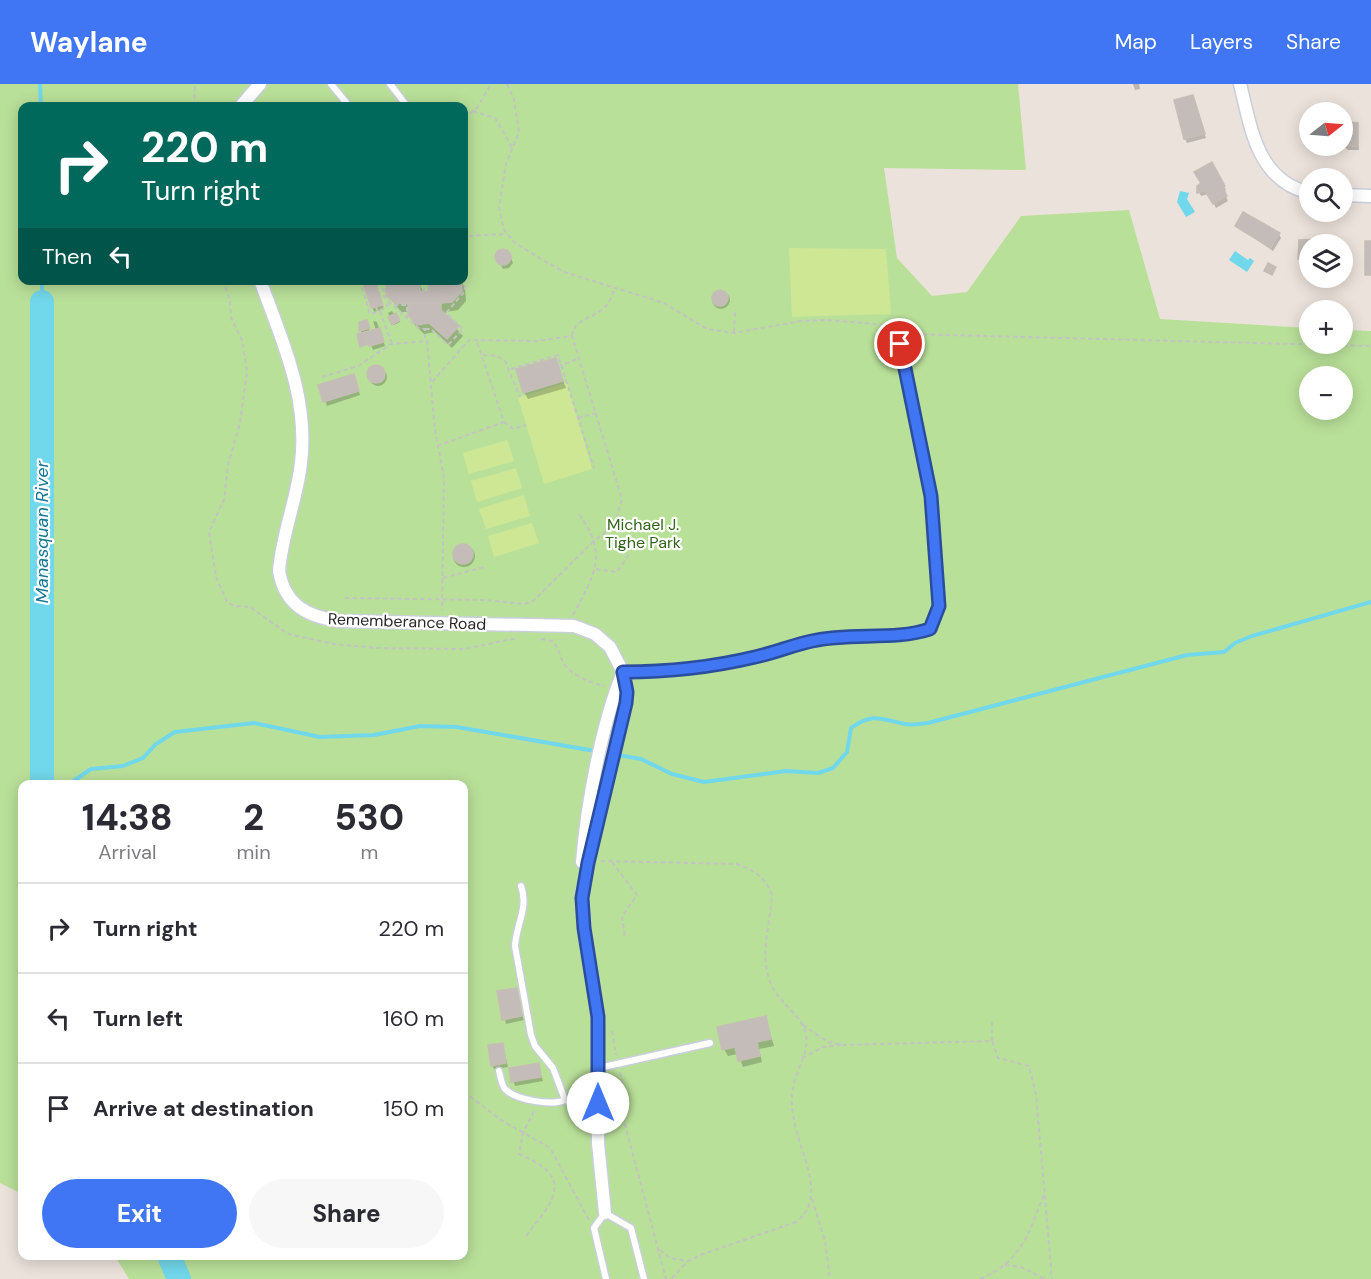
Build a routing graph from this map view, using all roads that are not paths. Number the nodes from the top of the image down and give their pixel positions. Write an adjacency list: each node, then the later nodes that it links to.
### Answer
1 (260, 84): 5 (street)
2 (331, 84): 6 (lane)
3 (390, 84): 7 (lane)
4 (1240, 84): 8 (street)
5 (244, 102)
6 (347, 102)
7 (403, 102)
8 (1299, 188)
9 (1353, 195): 10 (street)
10 (1371, 196)
11 (262, 285): 13 (street, Rememberance Road)
12 (896, 324): 13 (lane)
13 (623, 672): 15 (street, Rememberance Road); 15 (street, Rememberance Road)
14 (521, 886): 19 (lane)
15 (582, 898): 17 (street, Rememberance Road)
16 (710, 1043): 17 (lane)
17 (599, 1068): 20 (street, Rememberance Road)
18 (499, 1071): 19 (lane)
19 (565, 1100): 20 (lane)
20 (598, 1103): 21 (street, Rememberance Road)
21 (605, 1213): 22 (lane); 23 (lane)
22 (606, 1279)
23 (645, 1279)

